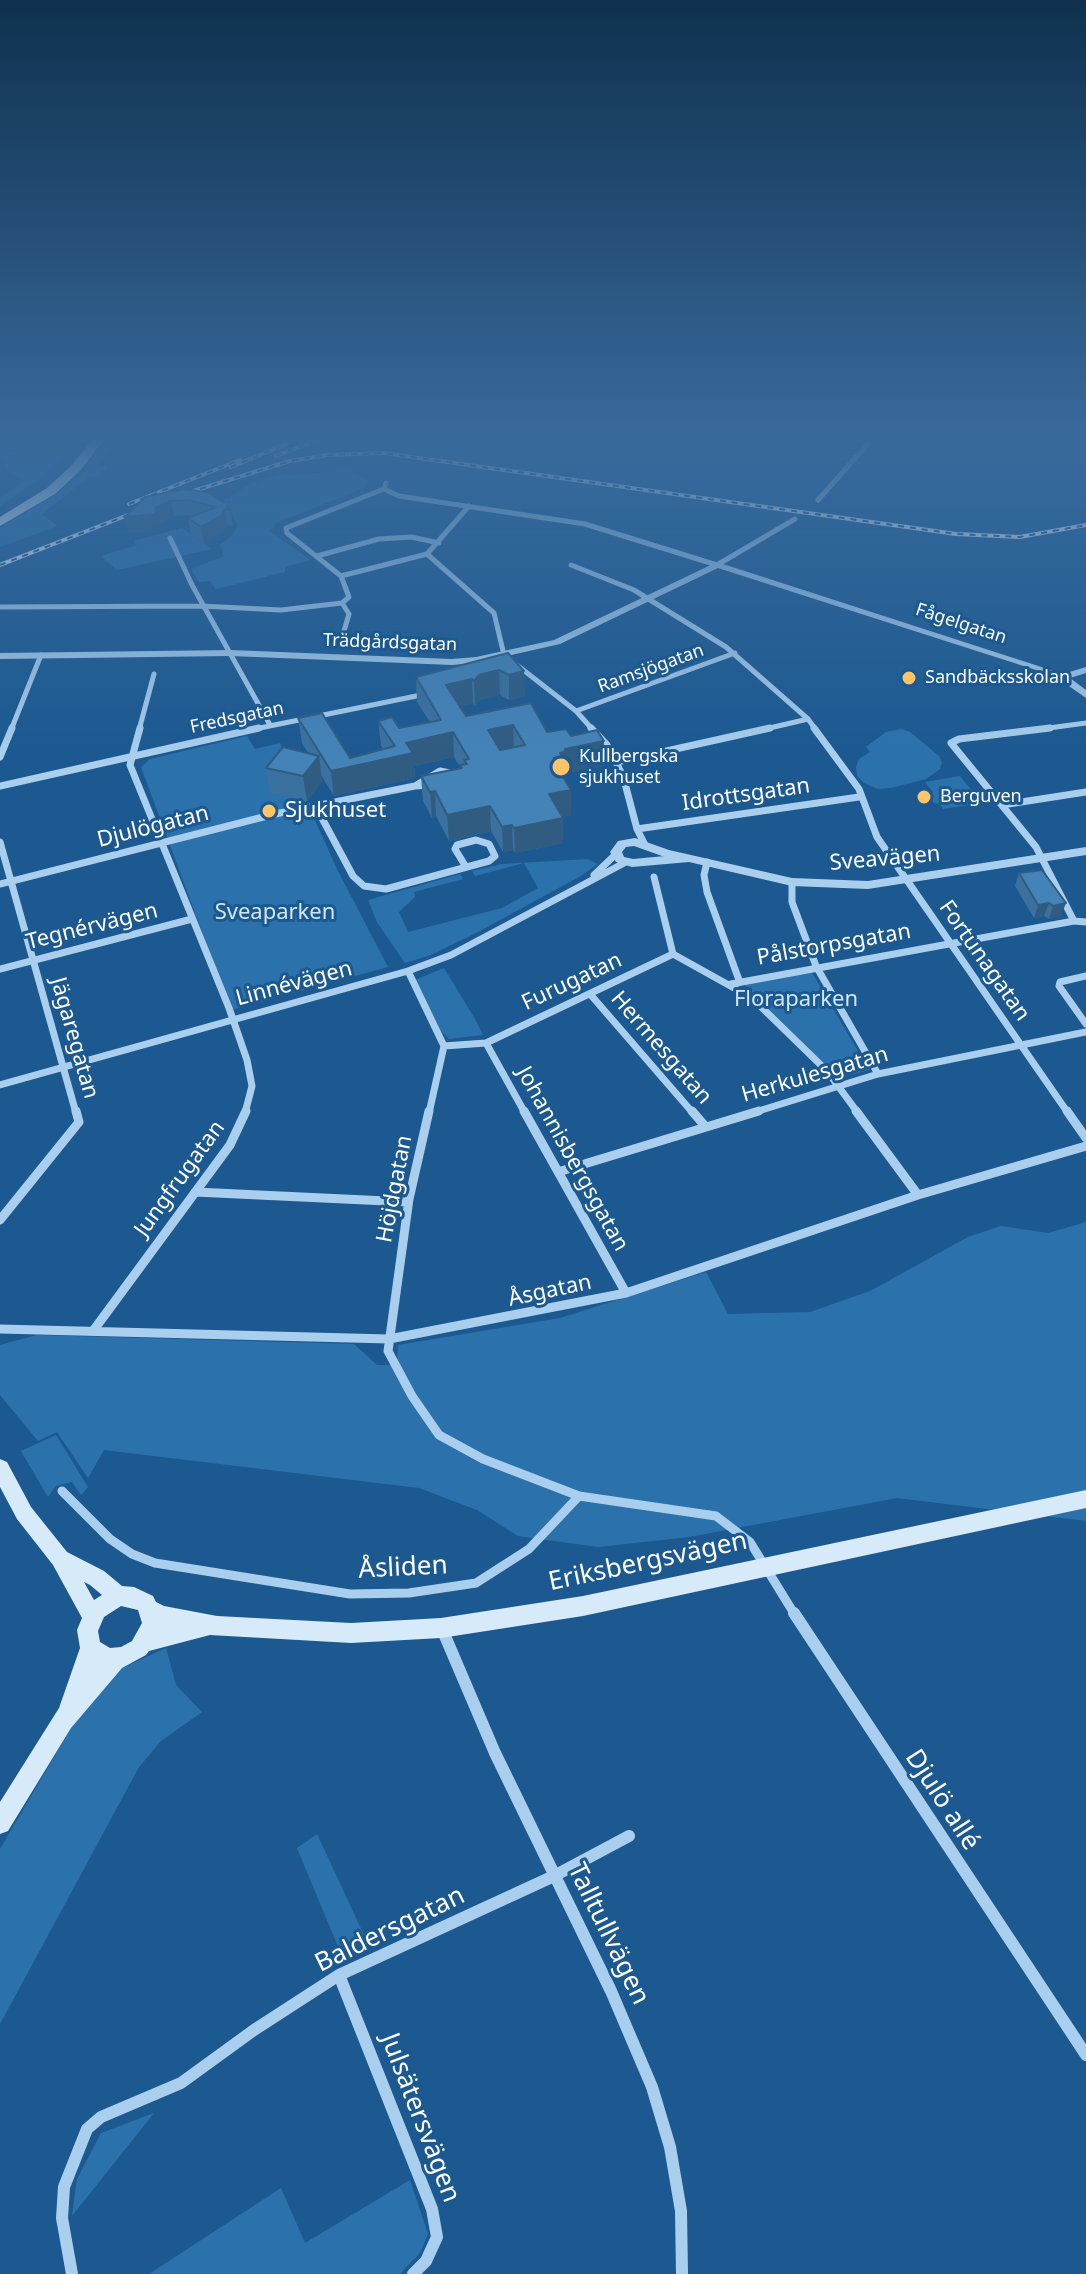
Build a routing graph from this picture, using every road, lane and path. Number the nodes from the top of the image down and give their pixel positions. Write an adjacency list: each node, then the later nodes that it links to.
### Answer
1 (171, 543): 14 (street)
2 (300, 543): 8 (street, Fågelgatan)
3 (364, 543): 8 (street)
4 (439, 543): 7 (street)
5 (647, 543): 10 (street, Fågelgatan)
6 (754, 543): 10 (street, Trädgårdsgatan)
7 (427, 554): 11 (street); 20 (street)
8 (317, 556): 11 (street)
9 (571, 565): 12 (street, Fortunagatan)
10 (717, 565): 12 (street, Trädgårdsgatan); 24 (street, Fågelgatan)
11 (341, 576): 13 (street)
12 (647, 598): 18 (street, Fortunagatan); 20 (street, Trädgårdsgatan)
13 (342, 603): 14 (street); 16 (street)
14 (206, 606): 15 (street); 17 (street)
15 (0, 607)
16 (335, 646)
17 (231, 653): 19 (street, Trädgårdsgatan); 20 (street, Trädgårdsgatan); 30 (street)
18 (735, 653): 27 (street, Ramsjögatan); 28 (street, Fortunagatan)
19 (41, 655): 21 (street, Trädgårdsgatan); 32 (street)
20 (504, 655): 27 (street)
21 (0, 656)
22 (1086, 670): 24 (street)
23 (154, 674): 31 (street)
24 (1063, 677): 26 (street, Fågelgatan)
25 (433, 692): 30 (street, Fredsgatan)
26 (1086, 695)
27 (576, 711): 33 (street)
28 (808, 719): 33 (street); 37 (street, Fortunagatan)
29 (1086, 723): 38 (street)
30 (270, 725): 31 (street, Fredsgatan)
31 (130, 756): 34 (street, Fredsgatan); 42 (street, Jungfrugatan)
32 (0, 757)
33 (617, 762): 40 (street)
34 (0, 786)
35 (415, 786): 35 (street, Djulögatan); 39 (street, Djulögatan)
36 (1086, 792): 38 (street)
37 (859, 797): 40 (street, Idrottsgatan); 51 (street, Fortunagatan)
38 (1002, 805): 46 (street)
39 (316, 807): 42 (street, Djulögatan); 49 (street)
40 (637, 829): 43 (street); 44 (street)
41 (0, 842): 52 (street, Jägaregatan)
42 (162, 843): 52 (street, Djulögatan); 56 (street, Jungfrugatan)
43 (625, 843): 44 (street); 47 (street)
44 (647, 851): 47 (street); 48 (street, Sveavägen)
45 (1086, 851): 46 (street, Sveavägen)
46 (1043, 857): 51 (street, Sveavägen); 57 (street)
47 (621, 858): 54 (street, Linnévägen); 54 (street, Linnévägen)
48 (707, 862): 53 (street, Sveavägen); 66 (street)
49 (466, 867): 49 (street)
50 (654, 877): 60 (street)
51 (906, 880): 53 (street, Sveavägen); 59 (street, Fortunagatan)
52 (11, 881): 55 (street, Djulögatan); 61 (street, Jägaregatan)
53 (792, 882): 62 (street)
54 (584, 883): 64 (street, Linnévägen)
55 (0, 884)
56 (192, 919): 61 (street, Tegnérvägen); 68 (street, Jungfrugatan)
57 (1074, 921): 58 (street, Pålstorpsgatan); 59 (street, Pålstorpsgatan)
58 (1086, 922)
59 (950, 944): 62 (street, Pålstorpsgatan); 72 (street, Fortunagatan)
60 (673, 954): 66 (street); 67 (street, Furugatan)
61 (34, 961): 63 (street, Tegnérvägen); 74 (street, Jägaregatan)
62 (816, 966): 66 (street, Pålstorpsgatan); 75 (street)
63 (0, 969)
64 (408, 971): 68 (street, Linnévägen); 73 (street)
65 (1086, 976): 69 (street)
66 (735, 982): 77 (street)
67 (590, 994): 71 (street, Furugatan); 78 (street, Hermesgatan)
68 (232, 1020): 74 (street, Linnévägen); 82 (street, Jungfrugatan)
69 (1086, 1024)
70 (1086, 1032): 72 (street, Herkulesgatan)
71 (486, 1043): 73 (street); 81 (street, Johannisbergsgatan)
72 (1020, 1043): 75 (street, Herkulesgatan); 79 (street, Fortunagatan)
73 (444, 1046): 84 (street, Höjdgatan)
74 (64, 1068): 76 (street, Linnévägen); 85 (street, Jägaregatan)
75 (878, 1074): 77 (street, Herkulesgatan)
76 (0, 1085)
77 (837, 1085): 78 (street, Herkulesgatan); 83 (street)
78 (705, 1126): 81 (street, Herkulesgatan)
79 (1086, 1138)
80 (1086, 1146): 83 (street, Åsgatan)
81 (558, 1172): 86 (street, Johannisbergsgatan)
82 (195, 1192): 84 (street); 88 (street, Jungfrugatan)
83 (918, 1195): 86 (street, Åsgatan)
84 (408, 1202): 89 (street, Höjdgatan)
85 (0, 1220)
86 (626, 1293): 89 (street, Åsgatan)
87 (0, 1329): 88 (street, Åsgatan)
88 (93, 1331): 89 (street, Åsgatan)
89 (389, 1339): 92 (street)
90 (1, 1472): 94 (main road)
91 (62, 1491): 92 (street, Åsliden)
92 (579, 1496): 95 (street)
93 (1086, 1499): 95 (main road, Eriksbergsvägen)
94 (59, 1557): 96 (main road); 98 (main road)
95 (763, 1567): 100 (main road, Eriksbergsvägen); 109 (street, Djulö allé)
96 (118, 1596): 97 (main road); 98 (main road)
97 (150, 1610): 99 (main road, Eriksbergsvägen); 101 (main road)
98 (92, 1616): 102 (main road)
99 (217, 1626): 100 (main road, Eriksbergsvägen); 101 (main road, Eriksbergsvägen)
100 (441, 1628): 107 (street, Talltullvägen)
101 (145, 1642): 103 (main road)
102 (91, 1648): 103 (main road); 104 (main road)
103 (116, 1659): 104 (main road)
104 (63, 1720): 105 (main road)
105 (0, 1823)
106 (629, 1836): 107 (street, Baldersgatan)
107 (554, 1876): 108 (street, Baldersgatan); 112 (street, Talltullvägen)
108 (339, 1975): 110 (street, Baldersgatan); 111 (street, Julsätersvägen)
109 (1086, 2055)
110 (72, 2274)
111 (413, 2274)
112 (682, 2274)

